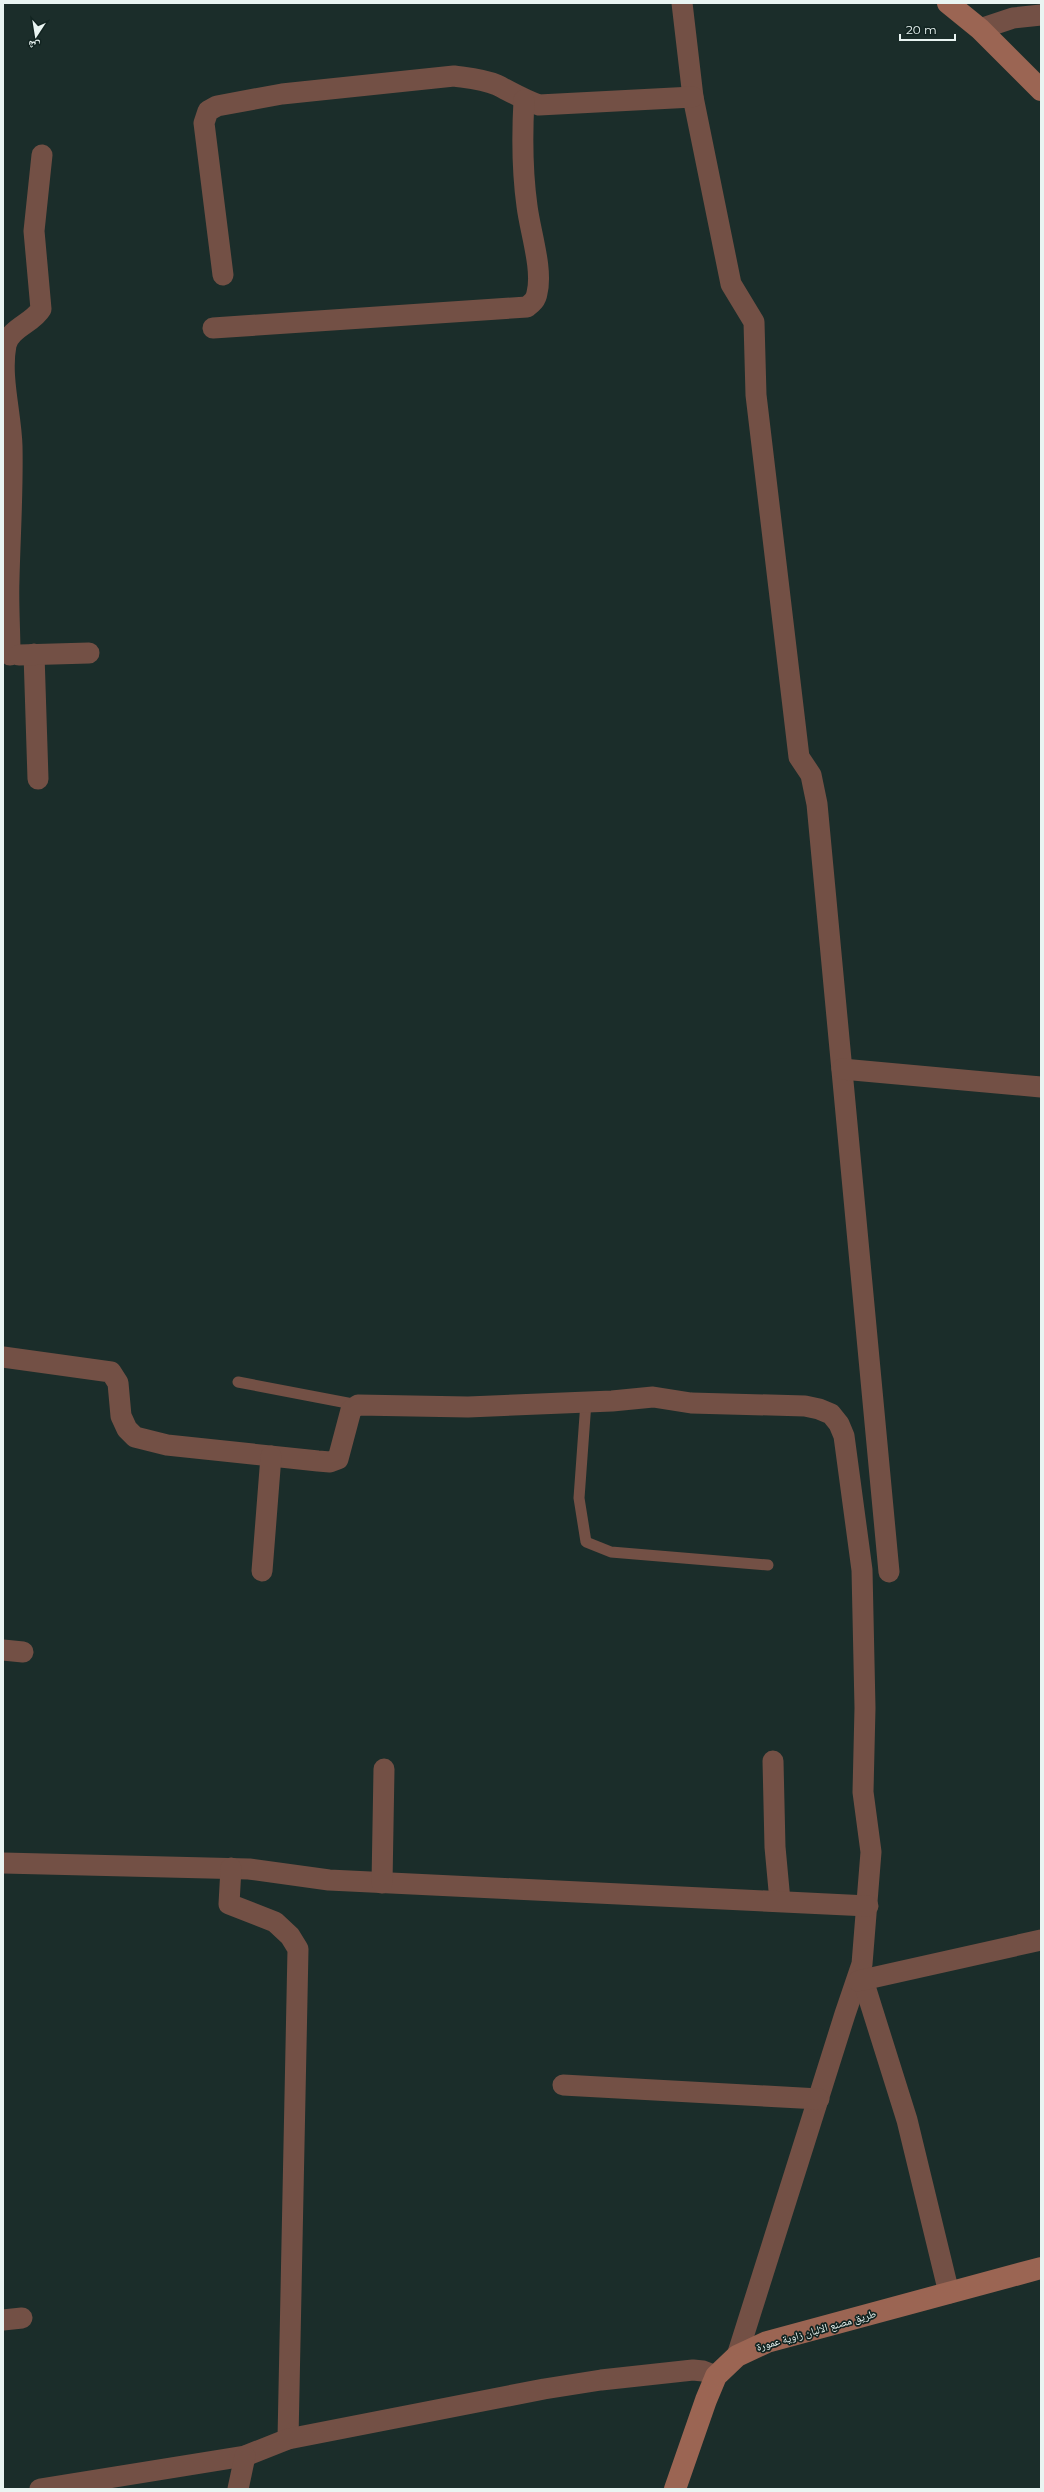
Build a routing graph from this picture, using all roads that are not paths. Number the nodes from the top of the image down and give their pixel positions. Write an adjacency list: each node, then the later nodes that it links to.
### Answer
1 (682, 3): 6 (street)
2 (948, 3): 4 (main road)
3 (1041, 15): 4 (street)
4 (980, 29): 5 (main road)
5 (1041, 90)
6 (693, 97): 7 (street); 15 (street)
7 (524, 100): 9 (street); 10 (street)
8 (42, 155): 13 (street)
9 (223, 275)
10 (213, 328)
11 (89, 653): 12 (street)
12 (34, 654): 13 (street); 14 (street)
13 (7, 656)
14 (38, 779)
15 (842, 1069): 16 (street); 24 (street)
16 (1041, 1087)
17 (3, 1358): 21 (street)
18 (238, 1382): 20 (lane)
19 (586, 1402): 20 (street); 22 (lane); 31 (street)
20 (358, 1405): 21 (street)
21 (271, 1456): 23 (street)
22 (768, 1565)
23 (262, 1571)
24 (889, 1572)
25 (773, 1761): 30 (street)
26 (384, 1769): 29 (street)
27 (3, 1863): 28 (street)
28 (230, 1868): 29 (street); 40 (street)
29 (382, 1883): 30 (street)
30 (780, 1901): 31 (street)
31 (868, 1906): 33 (street)
32 (1041, 1940): 33 (street)
33 (860, 1980): 35 (street); 37 (street)
34 (563, 2086): 35 (street)
35 (818, 2099): 38 (street)
36 (1041, 2268): 37 (main road, طريق مصنع الالبان زاوية عمورة)
37 (949, 2292): 38 (main road, طريق مصنع الالبان زاوية عمورة)
38 (737, 2356): 39 (main road, طريق مصنع الالبان زاوية عمورة)
39 (716, 2376): 40 (street); 44 (main road, طريق مصنع الالبان زاوية عمورة)
40 (288, 2440): 41 (street)
41 (244, 2456): 42 (street); 43 (street)
42 (40, 2489)
43 (238, 2489)
44 (675, 2489)

